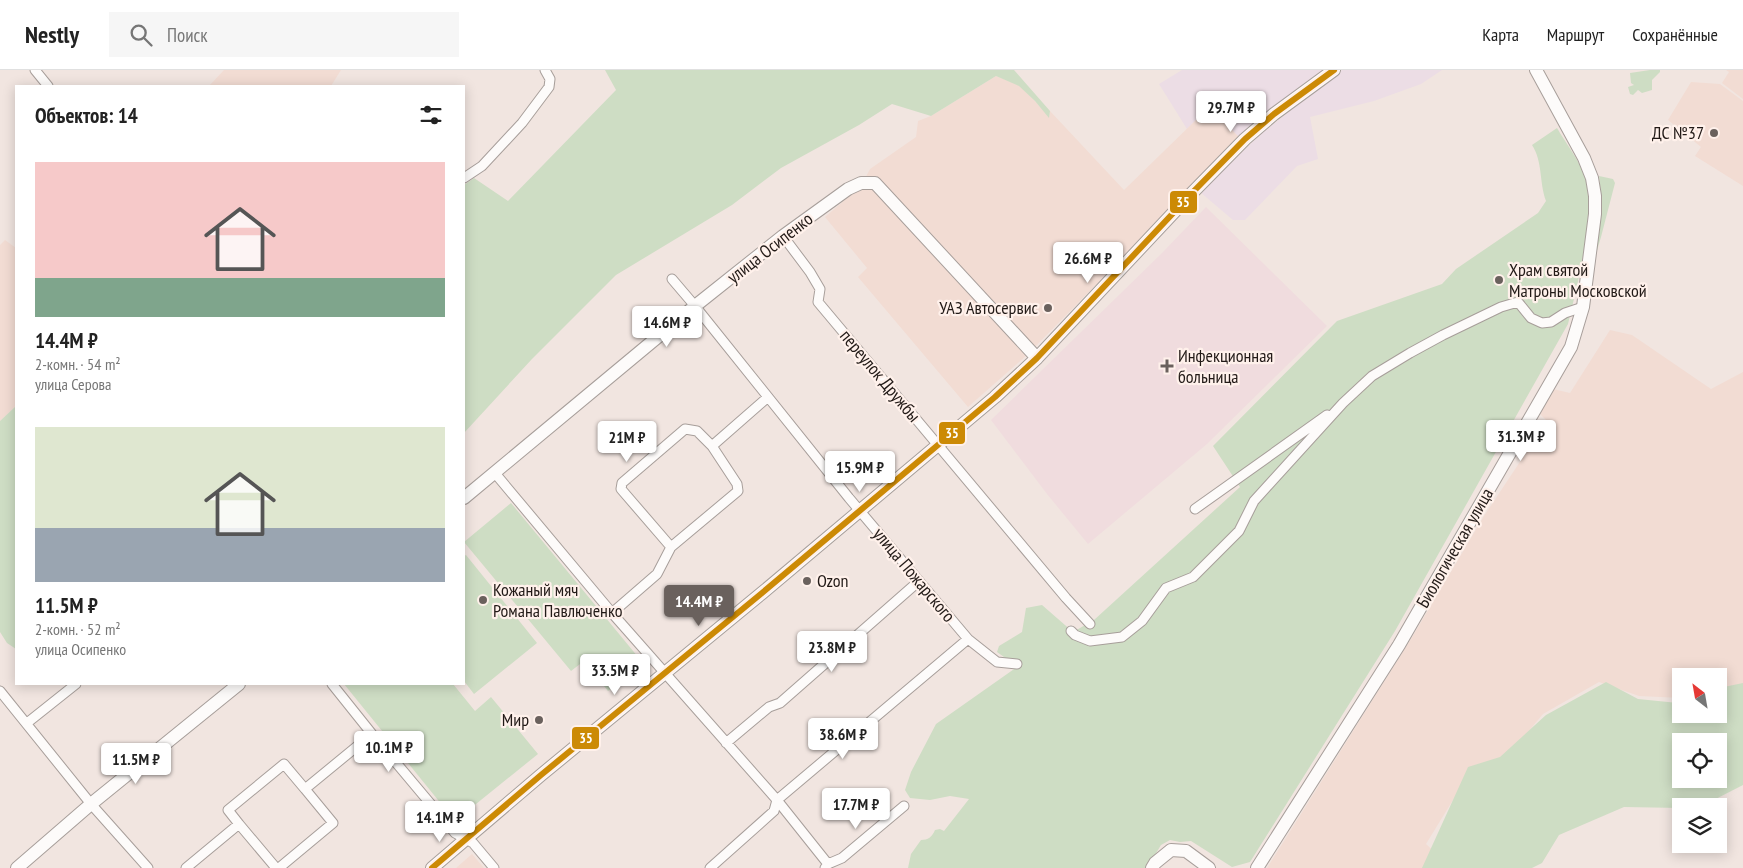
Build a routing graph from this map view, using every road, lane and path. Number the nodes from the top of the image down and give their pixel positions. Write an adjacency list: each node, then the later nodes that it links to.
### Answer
1 (35, 70): 5 (street)
2 (545, 70): 6 (street)
3 (1334, 70): 11 (street)
4 (1536, 70): 10 (street, Биологическая улица)
5 (47, 85)
6 (465, 177)
7 (783, 236): 9 (street, улица Осипенко); 11 (street, улица Осипенко); 14 (street, переулок Дружбы)
8 (672, 279): 9 (street, улица Пожарского)
9 (695, 306): 12 (street, улица Пожарского); 16 (street, улица Осипенко)
10 (1582, 307): 13 (street); 51 (street, Биологическая улица)
11 (1038, 358): 14 (street)
12 (768, 397): 15 (street); 19 (street, улица Пожарского)
13 (1344, 403): 18 (street); 24 (street)
14 (938, 445): 19 (street); 23 (street, переулок Дружбы)
15 (712, 446): 20 (street); 20 (street)
16 (494, 472): 17 (street, улица Осипенко); 22 (street)
17 (465, 497)
18 (1195, 509)
19 (860, 511): 21 (street, улица Пожарского); 27 (street)
20 (671, 547): 22 (street)
21 (919, 581): 25 (street, улица Пожарского); 34 (street)
22 (612, 613): 27 (street)
23 (1090, 624)
24 (1071, 632)
25 (968, 639): 26 (street, улица Пожарского); 36 (street)
26 (1017, 664)
27 (665, 673): 34 (street); 40 (street)
28 (75, 685): 32 (street)
29 (238, 685): 37 (street)
30 (333, 685): 33 (street)
31 (0, 691): 32 (street)
32 (27, 723): 37 (street)
33 (372, 734): 35 (street); 40 (street)
34 (726, 743): 36 (street)
35 (305, 789): 39 (street); 45 (street)
36 (777, 800): 41 (street); 48 (street)
37 (91, 804): 42 (street); 43 (street)
38 (904, 806): 41 (street)
39 (239, 824): 44 (street); 45 (street)
40 (466, 839): 46 (street); 47 (street)
41 (826, 866)
42 (17, 868)
43 (148, 868)
44 (186, 868)
45 (277, 868)
46 (432, 868)
47 (494, 868)
48 (710, 868)
49 (1152, 868): 50 (street)
50 (1209, 868)
51 (1257, 868)

